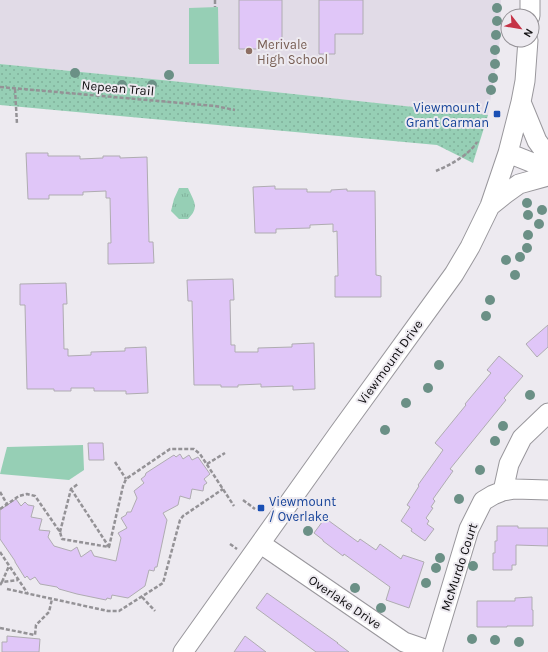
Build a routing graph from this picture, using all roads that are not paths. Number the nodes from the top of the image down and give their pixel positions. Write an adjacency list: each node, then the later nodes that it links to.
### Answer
1 (527, 48): 2 (street, Viewmount Drive)
2 (522, 102): 3 (street, Viewmount Drive); 4 (street)
3 (508, 153): 5 (street); 7 (street, Viewmount Drive)
4 (548, 156)
5 (548, 168)
6 (548, 176): 7 (street)
7 (490, 206): 11 (street, Viewmount Drive)
8 (548, 413): 10 (street)
9 (548, 490): 10 (street, McMurdo Court)
10 (503, 491): 13 (street, McMurdo Court)
11 (261, 544): 12 (street, Viewmount Drive); 13 (street, Overlake Drive)
12 (183, 652)
13 (433, 652)

